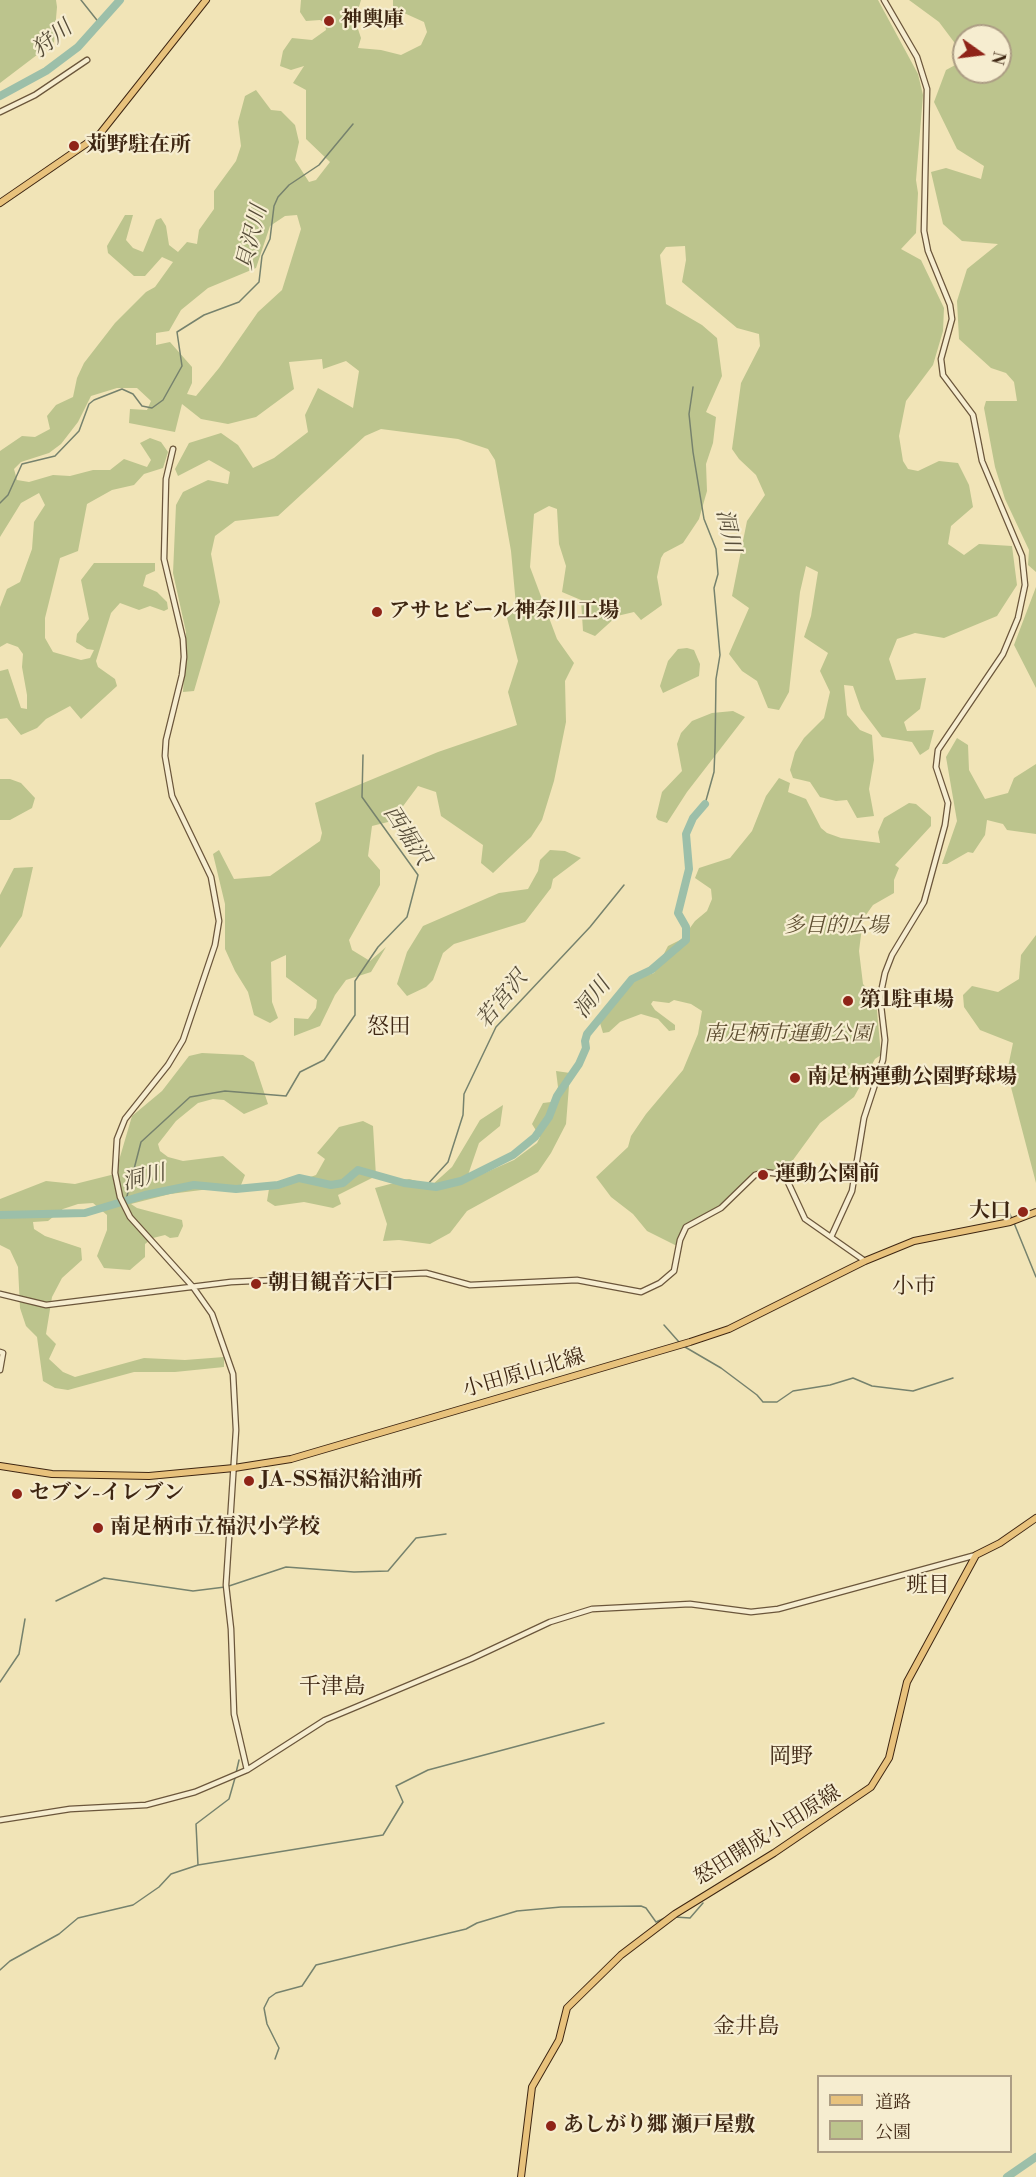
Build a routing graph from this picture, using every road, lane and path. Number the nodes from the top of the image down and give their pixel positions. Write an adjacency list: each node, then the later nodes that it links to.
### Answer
1 (206, 0): 5 (main road)
2 (884, 0): 8 (street)
3 (87, 60): 4 (street)
4 (0, 112)
5 (0, 203)
6 (173, 449): 10 (street)
7 (1036, 1212): 9 (main road, 小田原山北線)
8 (831, 1237): 9 (street); 10 (street)
9 (865, 1261): 15 (main road, 小田原山北線)
10 (193, 1287): 11 (street); 15 (street)
11 (0, 1294)
12 (0, 1352): 13 (street)
13 (0, 1370)
14 (0, 1466): 15 (main road, 小田原山北線)
15 (234, 1468): 18 (street)
16 (1036, 1518): 17 (main road)
17 (976, 1555): 18 (street); 20 (main road, 怒田開成小田原線)
18 (247, 1770): 19 (street)
19 (0, 1820)
20 (521, 2177)

